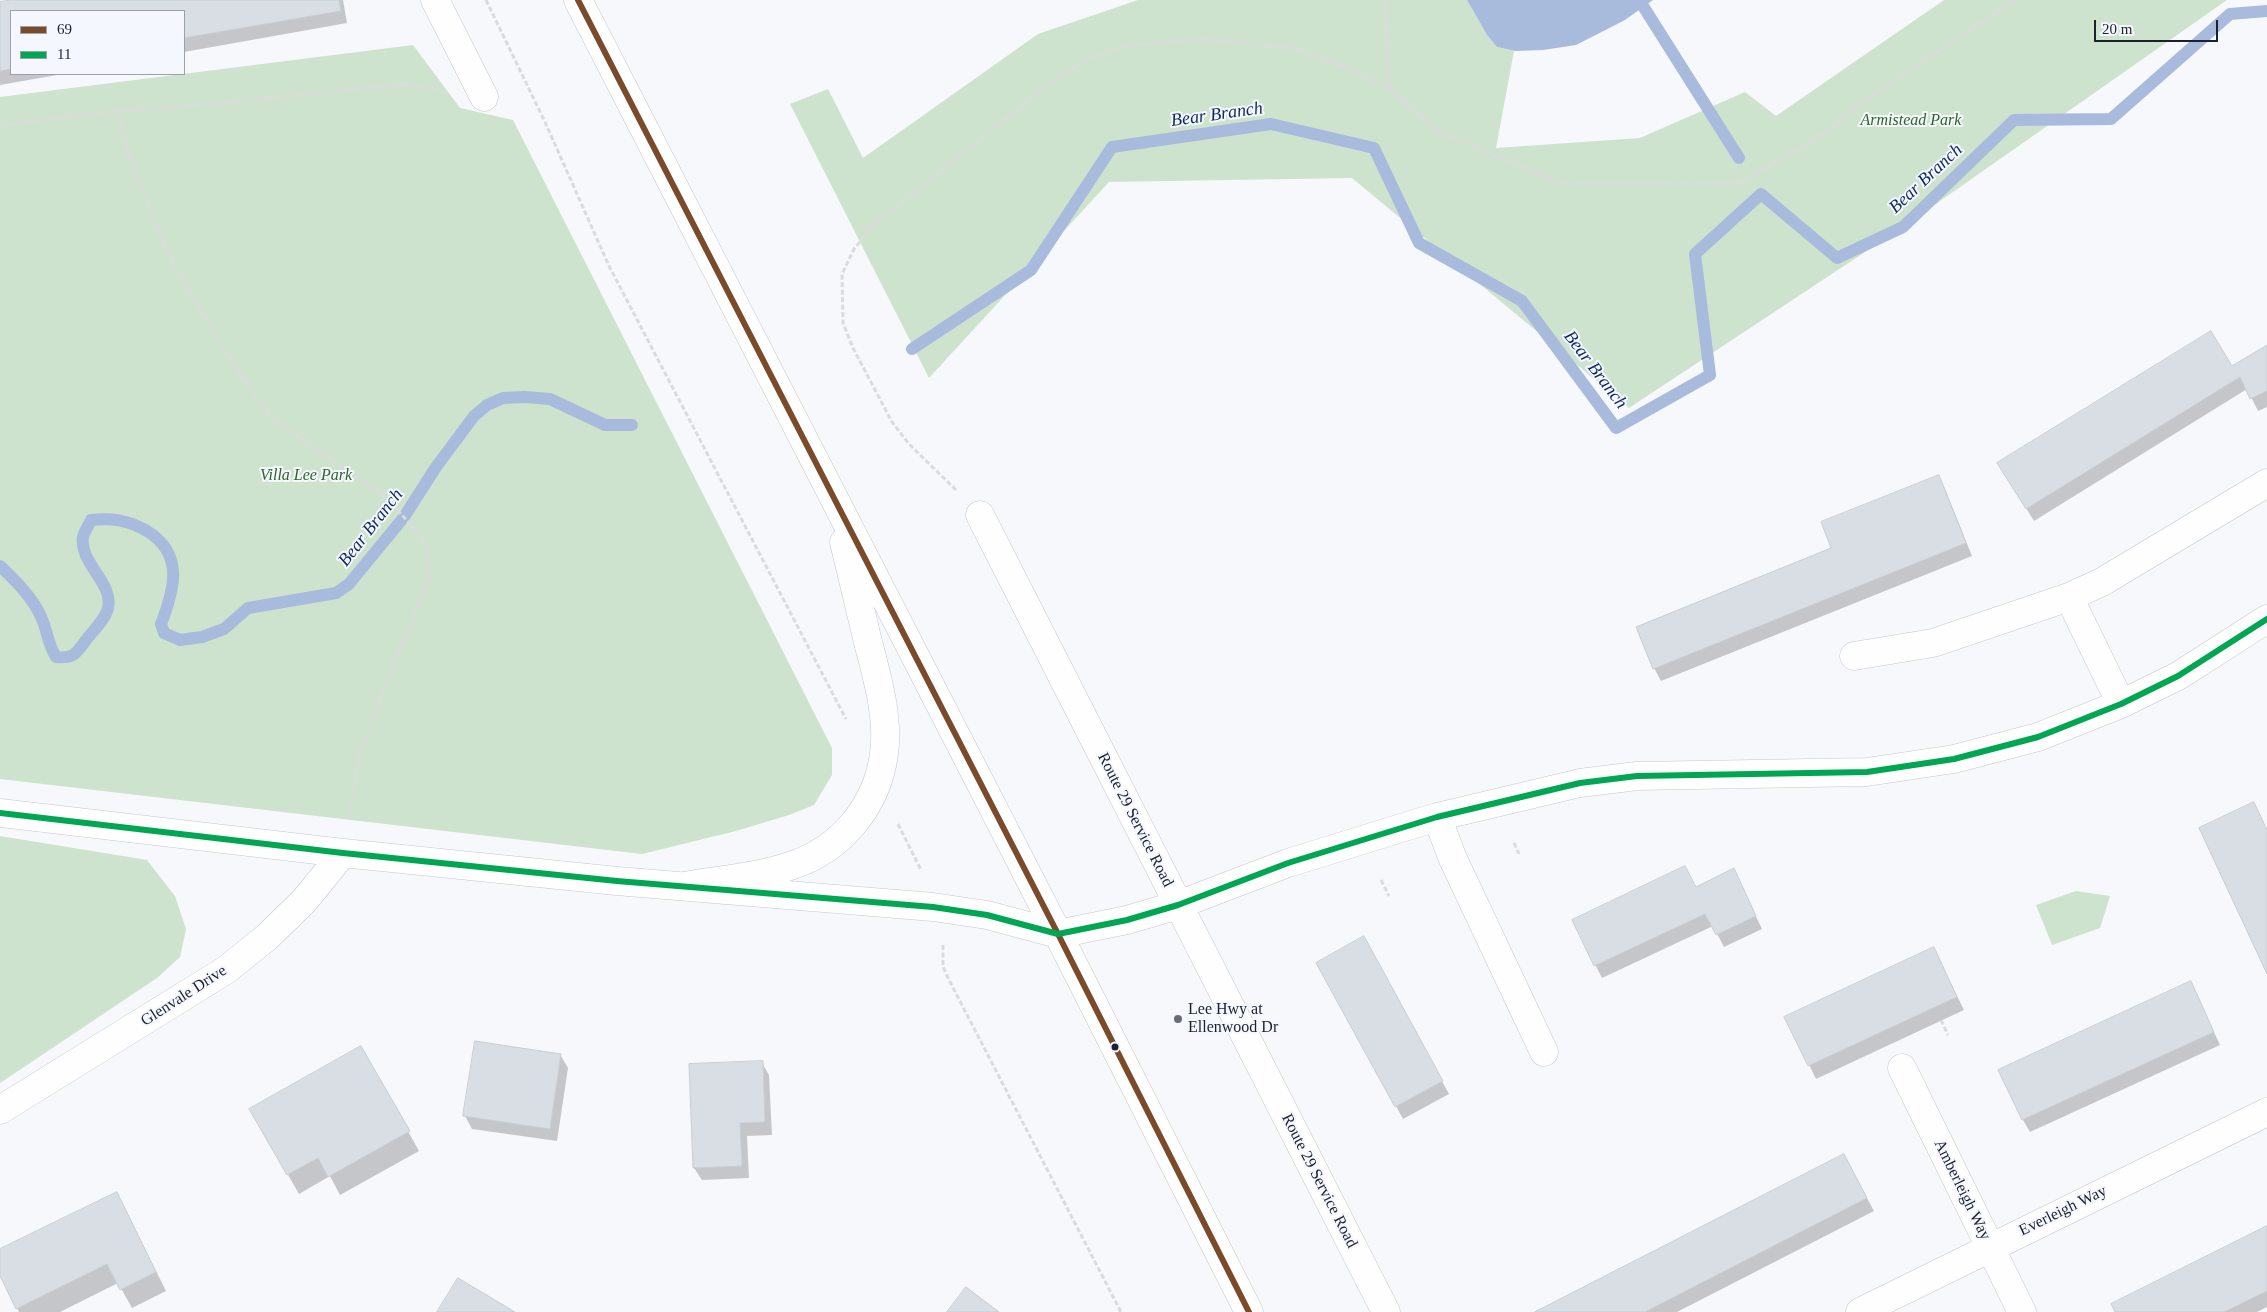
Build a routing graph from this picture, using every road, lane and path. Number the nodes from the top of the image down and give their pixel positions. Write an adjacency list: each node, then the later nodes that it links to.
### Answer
1 (435, 0): 7 (street)
2 (486, 0): 17 (path)
3 (578, 0): 11 (street)
4 (1385, 0): 6 (path)
5 (2015, 0): 6 (path)
6 (1388, 88): 12 (path)
7 (484, 97): 8 (path)
8 (118, 111): 9 (path); 22 (path)
9 (0, 125)
10 (2267, 483): 13 (street)
11 (834, 500): 18 (street); 29 (street)
12 (980, 515): 27 (street, Route 29 Service Road)
13 (2069, 597): 15 (street); 16 (street)
14 (2267, 619): 16 (street)
15 (1854, 656)
16 (2121, 704): 20 (street)
17 (848, 724)
18 (879, 780): 25 (street); 28 (path)
19 (0, 813): 22 (street)
20 (1437, 817): 27 (street); 32 (street)
21 (1514, 843): 23 (path)
22 (343, 853): 25 (street); 34 (street, Glenvale Drive)
23 (1519, 854)
24 (1381, 880): 26 (path)
25 (686, 886): 28 (street)
26 (1389, 896)
27 (1178, 905): 29 (street); 39 (street, Route 29 Service Road)
28 (934, 907): 29 (street); 37 (path)
29 (1058, 934): 38 (street)
30 (1941, 1020): 31 (path)
31 (1948, 1035)
32 (1544, 1052)
33 (1902, 1068): 36 (street, Amberleigh Way)
34 (0, 1110)
35 (2267, 1112): 36 (street, Everleigh Way)
36 (1990, 1247): 40 (street, Everleigh Way); 41 (street, Amberleigh Way)
37 (1121, 1312)
38 (1249, 1312)
39 (1386, 1312)
40 (1860, 1312)
41 (2022, 1312)

